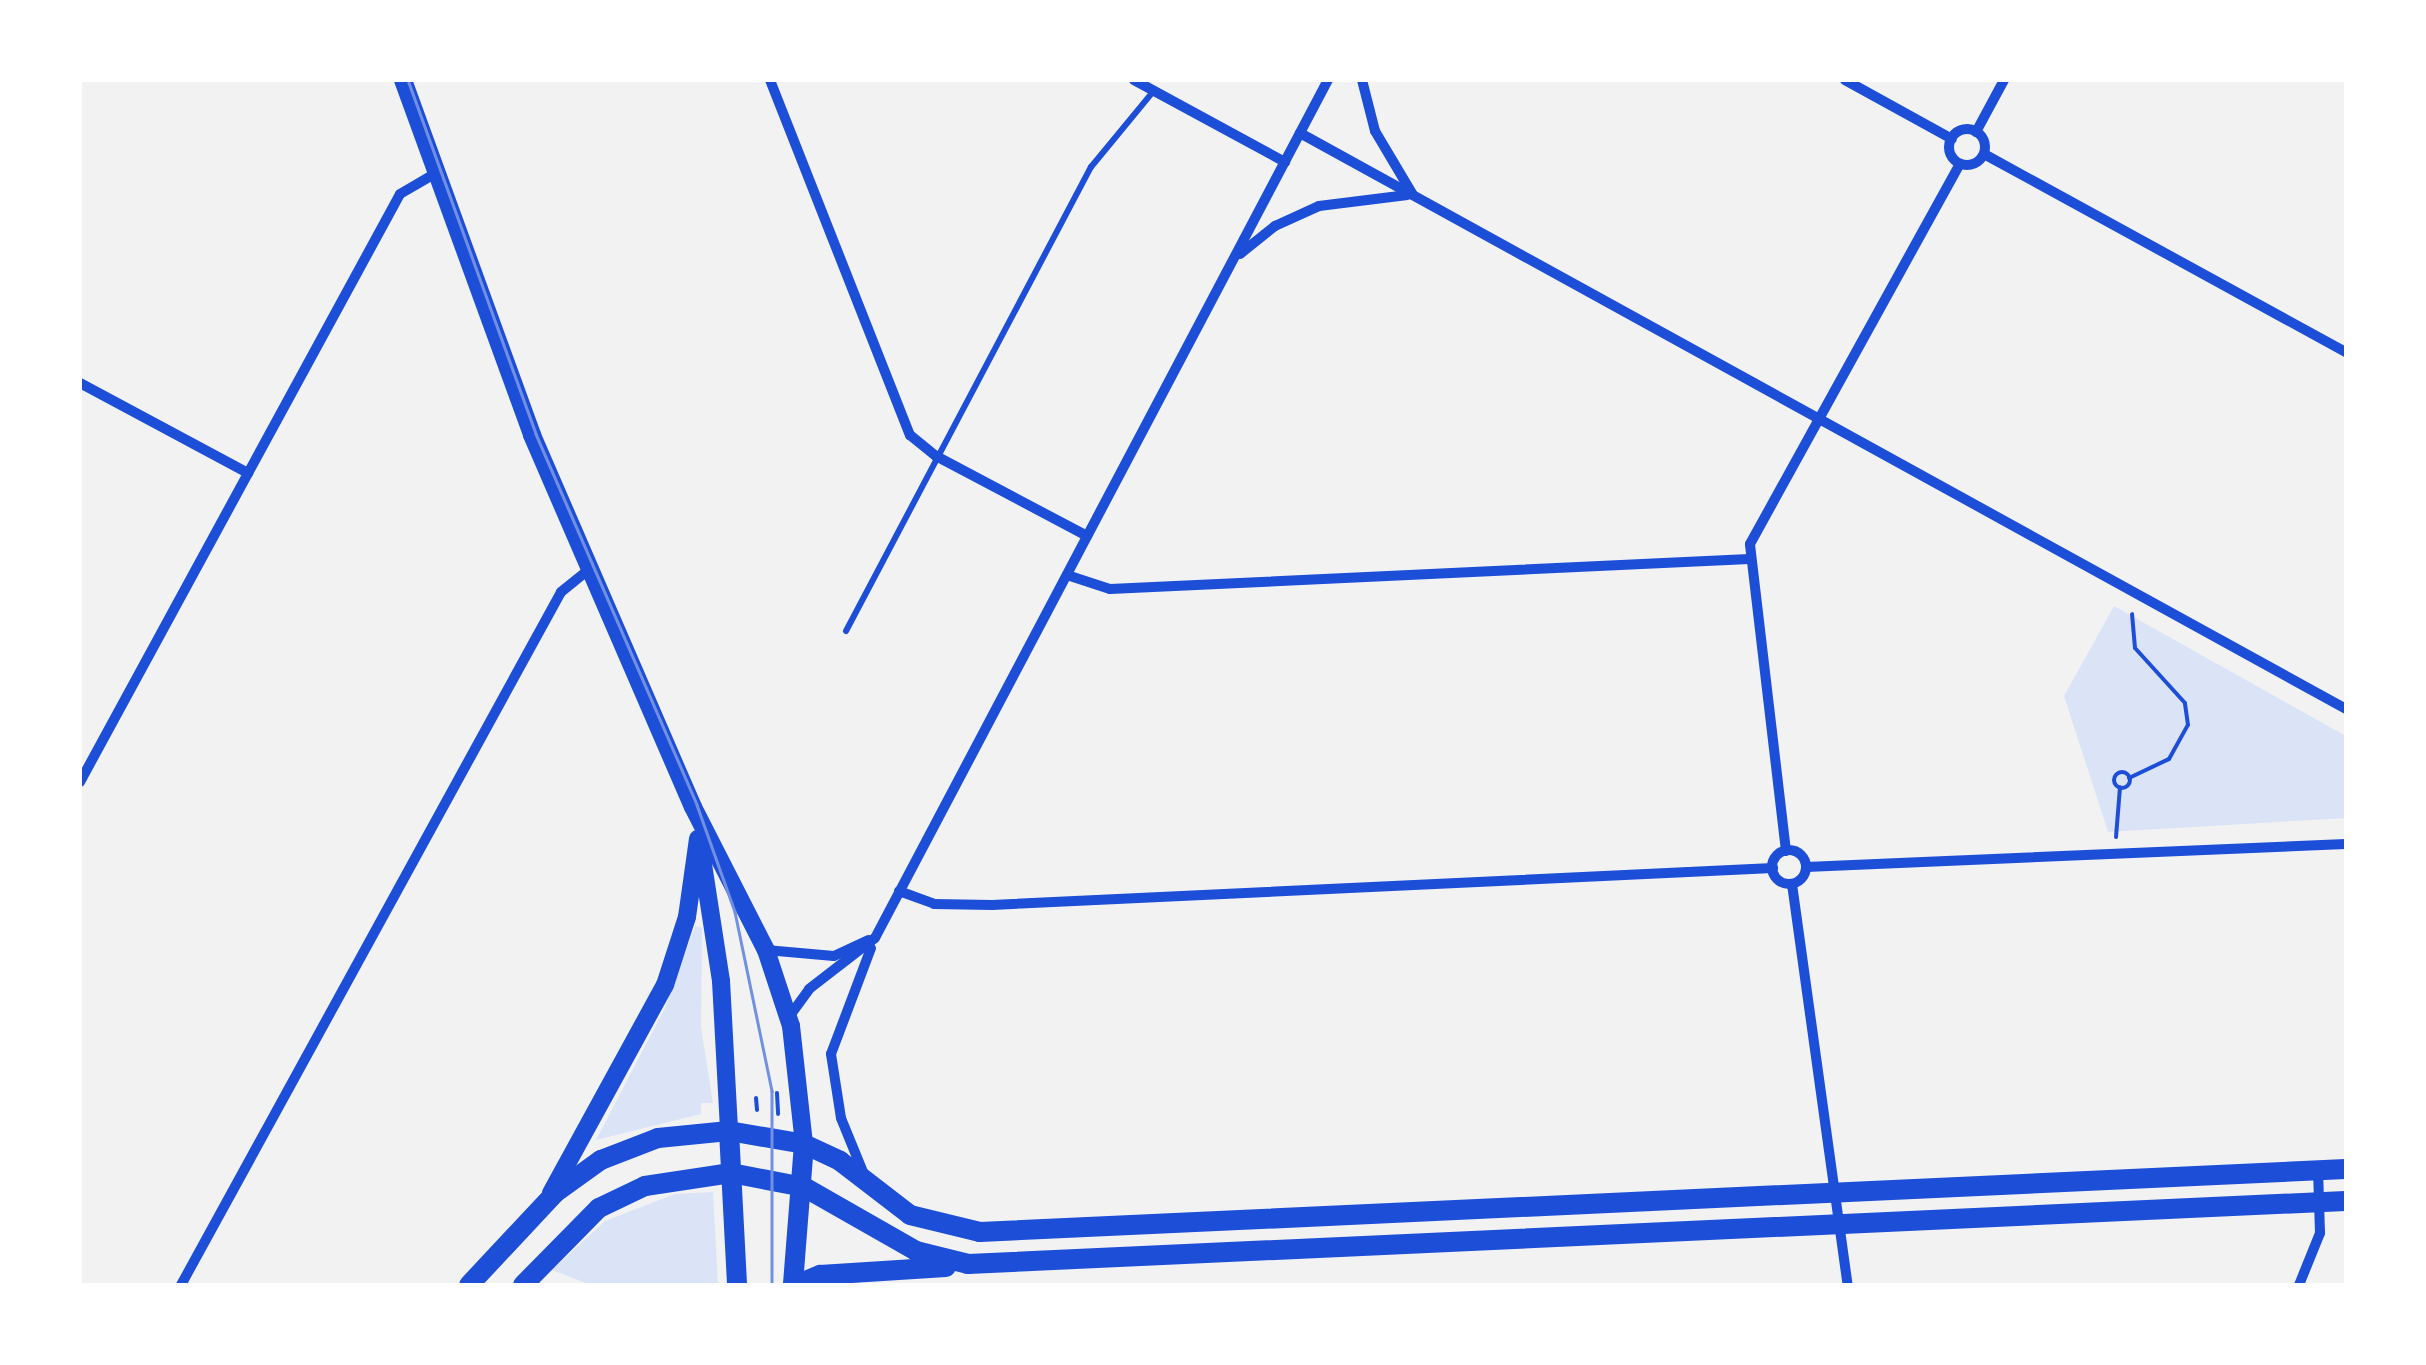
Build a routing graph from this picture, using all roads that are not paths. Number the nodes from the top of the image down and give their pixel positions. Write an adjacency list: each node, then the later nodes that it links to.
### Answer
1 (403, 80): 15 (main road)
2 (770, 80): 21 (street)
3 (1134, 80): 8 (street)
4 (1328, 80): 10 (street)
5 (1362, 80): 16 (street)
6 (1845, 80): 11 (street)
7 (2004, 80): 9 (street)
8 (1152, 93): 13 (street); 21 (lane)
9 (1976, 132): 11 (street); 12 (street)
10 (1300, 133): 13 (street); 16 (street)
11 (1952, 139): 14 (street)
12 (1984, 154): 14 (street); 18 (street)
13 (1284, 162): 17 (street)
14 (1960, 164): 20 (street)
15 (436, 174): 22 (street); 25 (main road)
16 (1413, 195): 17 (street); 20 (street)
17 (1230, 267): 23 (street)
18 (2346, 352)
19 (80, 383): 22 (street)
20 (1819, 415): 24 (street); 28 (street)
21 (936, 456): 23 (street); 27 (lane)
22 (248, 474): 29 (street)
23 (1087, 536): 26 (street)
24 (1749, 558): 26 (street); 33 (street)
25 (589, 569): 30 (main road); 57 (street)
26 (1066, 575): 37 (street)
27 (846, 631)
28 (2346, 709)
29 (80, 782)
30 (693, 807): 31 (main road); 40 (main road)
31 (698, 839): 42 (main road); 52 (main road)
32 (2346, 844): 34 (street)
33 (1786, 851): 34 (street); 35 (street)
34 (1806, 867): 36 (street)
35 (1773, 868): 36 (street); 37 (street)
36 (1792, 884): 49 (street)
37 (899, 891): 38 (street)
38 (882, 924): 39 (street); 40 (street)
39 (876, 938): 41 (street); 47 (street)
40 (766, 950): 41 (main road)
41 (789, 1018): 43 (main road)
42 (729, 1131): 43 (main road); 46 (main road); 52 (main road)
43 (804, 1144): 47 (main road); 48 (main road)
44 (2318, 1170): 45 (main road); 49 (main road); 50 (street)
45 (2346, 1170)
46 (732, 1173): 48 (main road); 59 (main road); 62 (main road)
47 (870, 1184): 53 (main road)
48 (804, 1187): 56 (main road); 63 (main road)
49 (1833, 1191): 53 (main road); 54 (street)
50 (2321, 1200): 51 (main road); 54 (main road); 65 (street)
51 (2346, 1201)
52 (542, 1206): 58 (main road)
53 (1433, 1215): 55 (main road)
54 (1841, 1228): 55 (main road); 64 (street)
55 (1435, 1244): 56 (main road)
56 (968, 1264): 63 (main road)
57 (181, 1285)
58 (469, 1285)
59 (523, 1285)
60 (538, 1285): 61 (main road)
61 (545, 1285)
62 (737, 1285)
63 (794, 1285)
64 (1848, 1285)
65 (2299, 1285)

